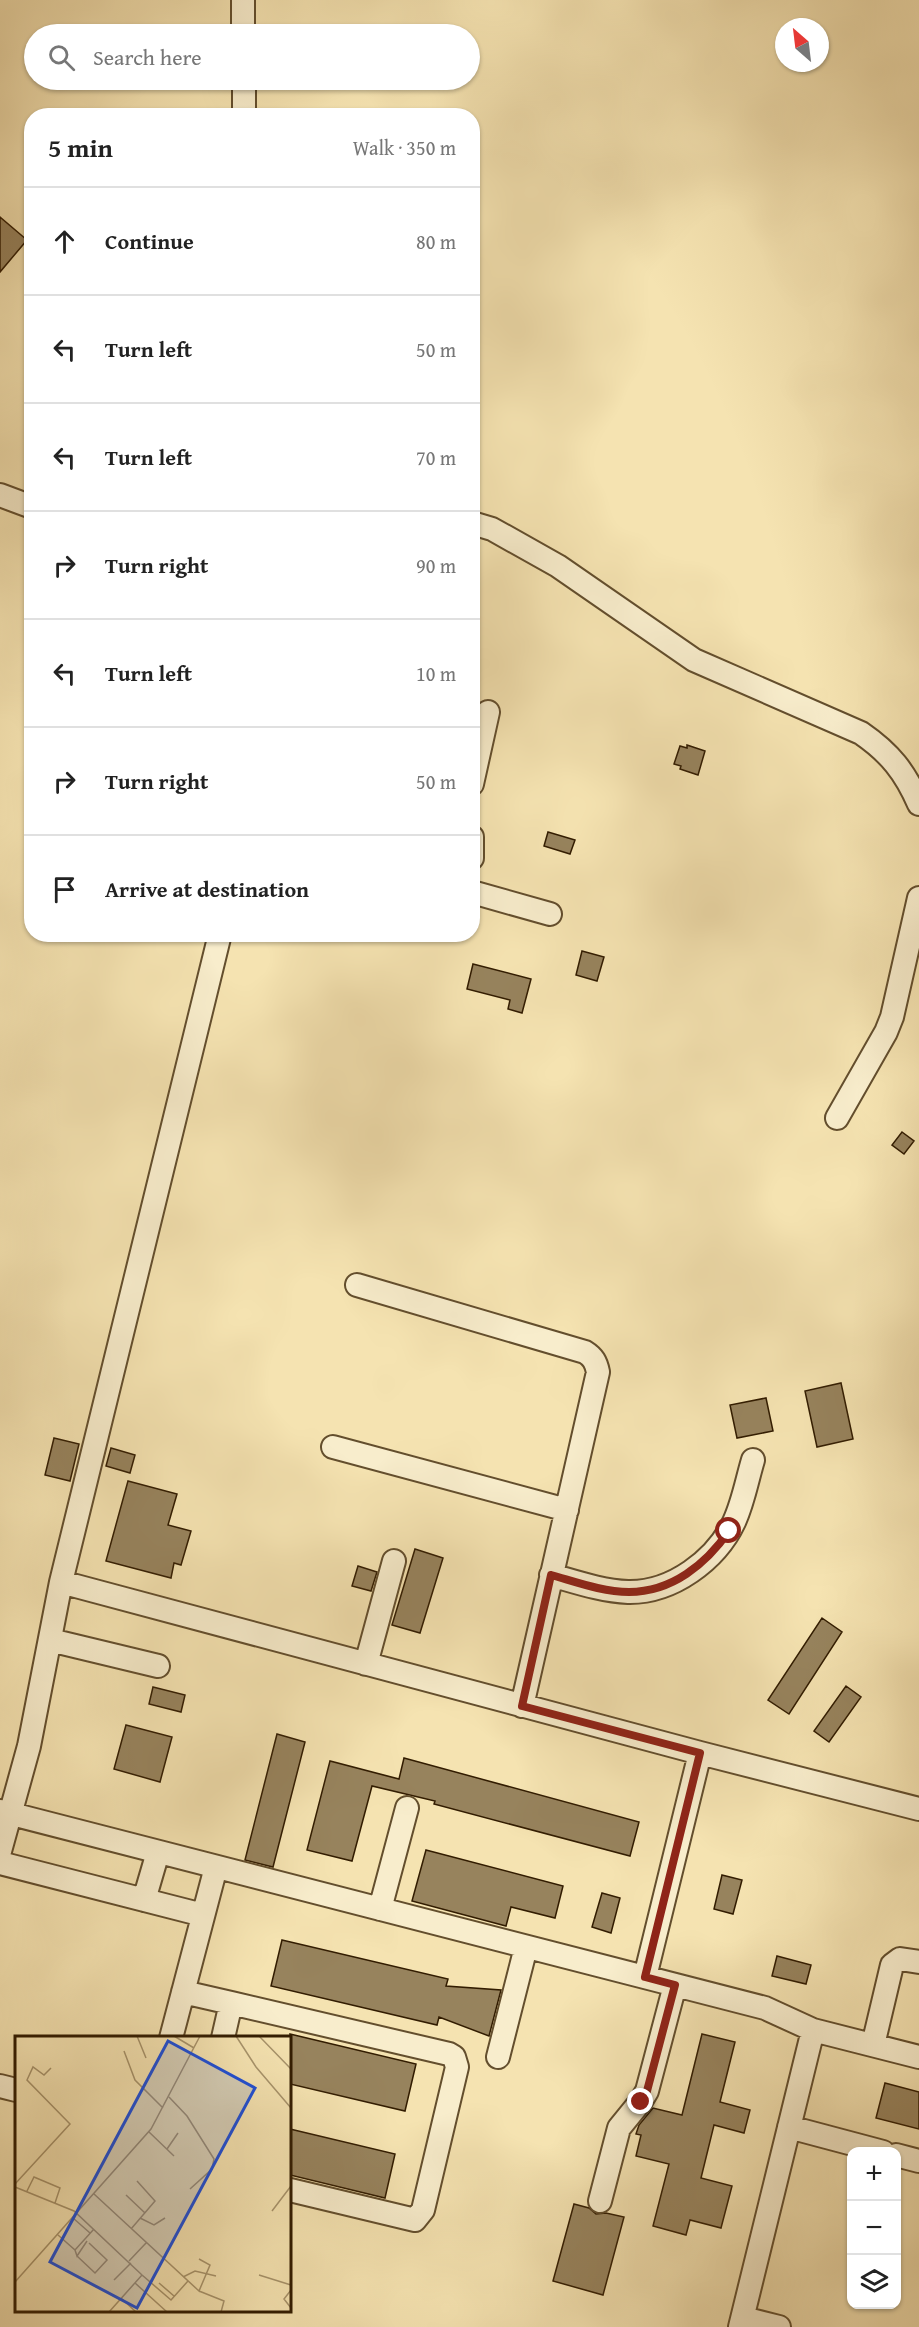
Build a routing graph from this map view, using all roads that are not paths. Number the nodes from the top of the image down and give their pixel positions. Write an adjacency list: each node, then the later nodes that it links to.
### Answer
1 (243, 0): 2 (street)
2 (243, 24)
3 (244, 90): 4 (street)
4 (244, 108)
5 (0, 495): 6 (street)
6 (24, 504)
7 (480, 525): 10 (street)
8 (488, 712): 9 (street)
9 (480, 748)
10 (919, 804)
11 (480, 894): 13 (street)
12 (919, 898): 15 (street)
13 (550, 914)
14 (218, 942): 22 (street)
15 (837, 1118)
16 (357, 1285): 19 (street)
17 (333, 1447): 19 (street)
18 (753, 1460): 21 (street)
19 (567, 1510): 21 (street)
20 (394, 1561): 24 (street)
21 (551, 1575): 26 (street)
22 (61, 1582): 23 (street); 24 (street)
23 (51, 1640): 25 (street); 30 (street)
24 (366, 1664): 26 (street)
25 (158, 1666)
26 (522, 1706): 27 (street)
27 (700, 1753): 29 (street); 40 (street)
28 (407, 1808): 36 (street)
29 (919, 1809)
30 (5, 1813): 31 (street); 32 (street)
31 (0, 1851)
32 (158, 1852): 34 (street); 35 (street)
33 (0, 1863): 35 (street)
34 (216, 1867): 36 (street); 37 (street)
35 (144, 1900): 37 (street)
36 (380, 1909): 38 (street)
37 (203, 1915): 42 (street)
38 (526, 1947): 40 (street); 48 (street)
39 (919, 1962): 47 (street)
40 (645, 1977): 41 (street)
41 (675, 1985): 44 (street); 57 (street)
42 (183, 1992): 43 (street); 45 (street)
43 (231, 2003): 46 (street); 56 (street)
44 (813, 2030): 47 (street); 52 (street)
45 (171, 2036)
46 (223, 2036)
47 (873, 2045): 49 (street)
48 (498, 2057)
49 (919, 2057)
50 (0, 2086): 51 (street)
51 (15, 2090)
52 (789, 2127): 53 (street); 58 (street)
53 (866, 2147)
54 (901, 2156): 55 (street)
55 (919, 2161)
56 (291, 2190)
57 (600, 2201)
58 (742, 2322): 59 (street)
59 (779, 2327)

